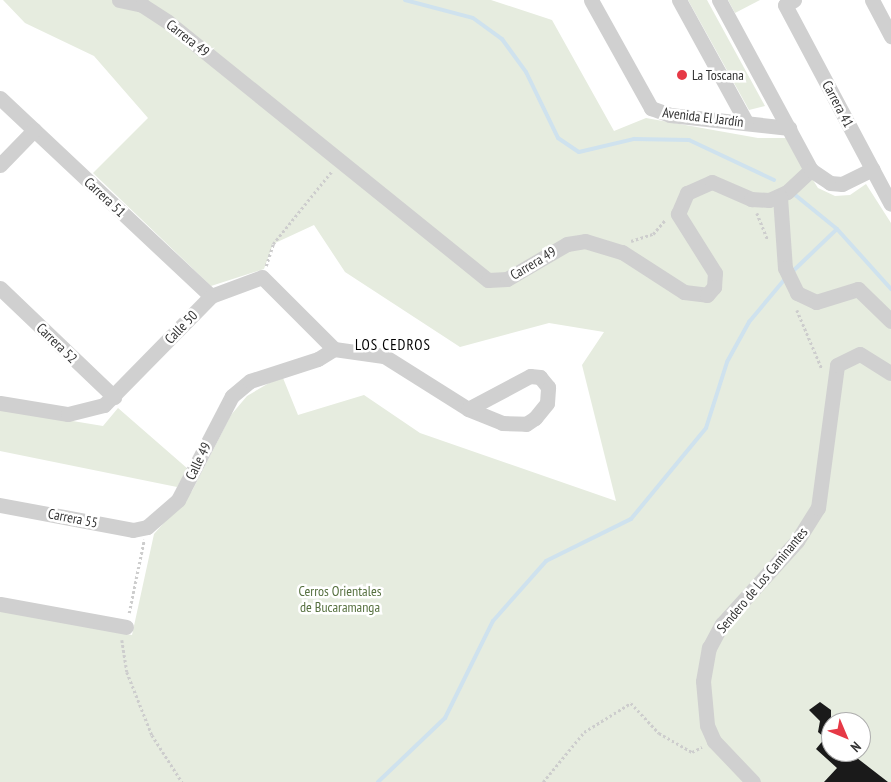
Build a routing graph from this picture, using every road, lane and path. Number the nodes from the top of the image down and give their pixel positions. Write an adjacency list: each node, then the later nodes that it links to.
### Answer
1 (119, 0): 12 (street, Carrera 49)
2 (591, 0): 9 (street, Avenida El Jardín)
3 (679, 0): 9 (street)
4 (719, 0): 10 (street)
5 (872, 0): 7 (street)
6 (790, 2): 14 (street, Carrera 41)
7 (891, 36)
8 (0, 98): 11 (street, Carrera 51)
9 (746, 122): 10 (street, Avenida El Jardín)
10 (788, 128): 15 (street)
11 (34, 130): 13 (street); 24 (street, Carrera 51)
12 (341, 160): 21 (street, Carrera 49); 22 (path)
13 (0, 165)
14 (873, 169): 15 (street); 19 (street, Carrera 41)
15 (811, 170): 16 (street)
16 (780, 197): 17 (street); 26 (street)
17 (751, 199): 18 (street); 20 (path)
18 (679, 204): 21 (path); 21 (street, Carrera 49)
19 (891, 204)
20 (770, 244)
21 (611, 247)
22 (262, 278): 24 (street, Calle 50); 27 (street)
23 (0, 288): 30 (street, Carrera 52)
24 (211, 296): 30 (street, Calle 50)
25 (796, 306): 29 (path)
26 (891, 321)
27 (334, 349): 32 (street); 34 (street, Calle 49)
28 (891, 373): 29 (street, Sendero de Los Caminantes)
29 (830, 389): 37 (street, Sendero de Los Caminantes)
30 (114, 397): 31 (street, Calle 50)
31 (0, 403)
32 (468, 409): 32 (street)
33 (0, 505): 34 (street, Carrera 55)
34 (147, 527): 36 (path)
35 (0, 604): 36 (street)
36 (126, 627): 38 (path)
37 (714, 741): 39 (path); 40 (street, Sendero de Los Caminantes)
38 (182, 782)
39 (543, 782)
40 (753, 782)

